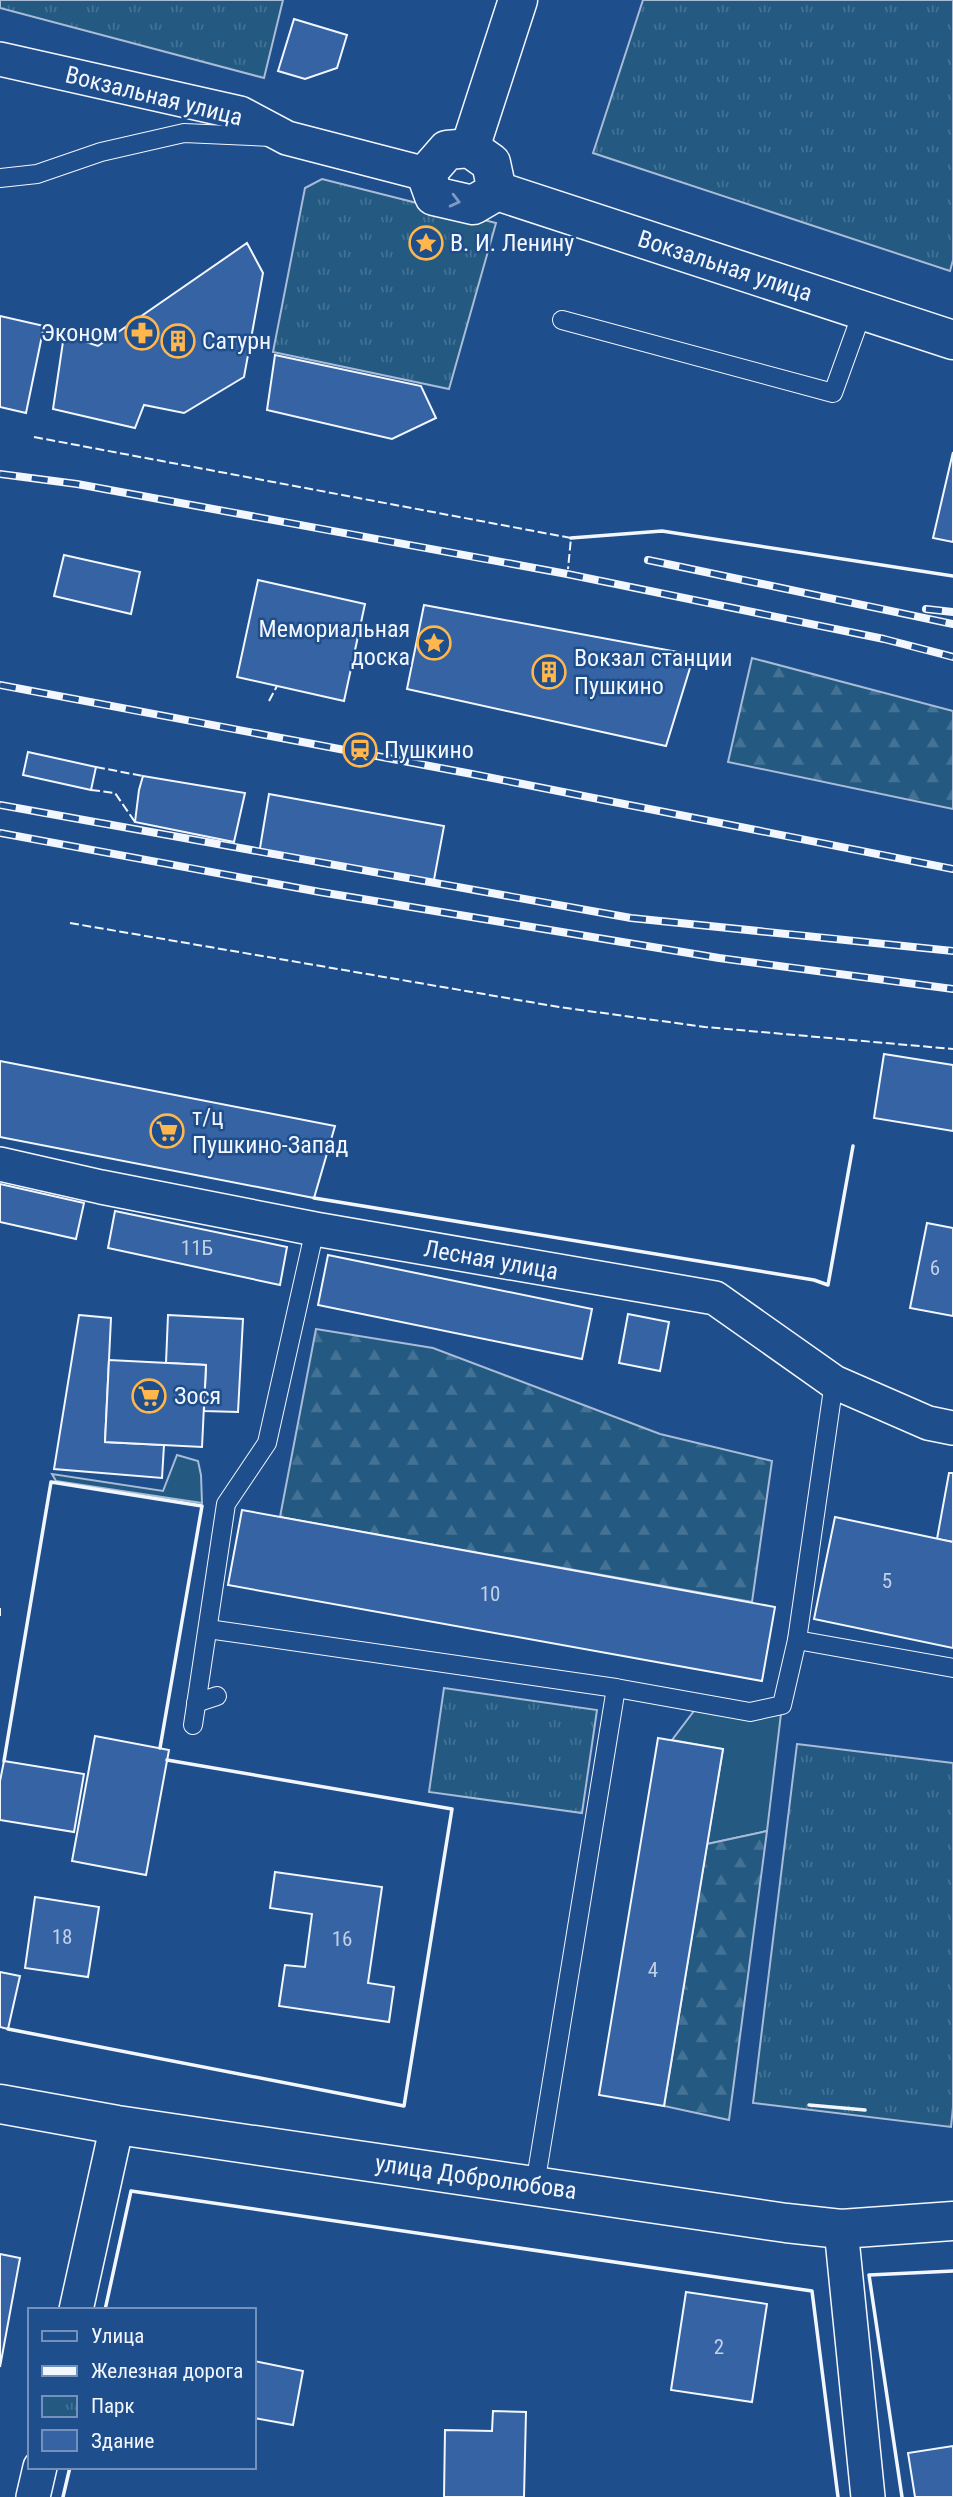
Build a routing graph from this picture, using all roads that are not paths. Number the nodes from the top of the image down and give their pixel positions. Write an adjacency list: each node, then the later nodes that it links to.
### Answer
1 (518, 0): 4 (street)
2 (0, 60): 3 (street, Вокзальная улица)
3 (287, 138): 5 (street, Вокзальная улица); 6 (lane)
4 (470, 148): 5 (street); 7 (street)
5 (426, 174): 7 (street, one-way to 7)
6 (0, 178)
7 (497, 191): 8 (street, Вокзальная улица)
8 (863, 310): 9 (lane); 10 (street, Вокзальная улица)
9 (562, 320)
10 (953, 340)
11 (0, 1164): 12 (street, Лесная улица)
12 (315, 1229): 13 (street, Лесная улица); 15 (lane)
13 (834, 1382): 14 (street, Лесная улица); 16 (lane)
14 (953, 1428)
15 (208, 1629): 18 (lane); 20 (lane)
16 (797, 1640): 17 (lane); 18 (lane)
17 (953, 1668)
18 (616, 1688): 24 (lane)
19 (217, 1696): 20 (lane)
20 (196, 1703): 21 (lane)
21 (192, 1725)
22 (0, 2104): 23 (street, улица Добролюбова)
23 (117, 2124): 24 (street, улица Добролюбова); 27 (street)
24 (535, 2185): 26 (street, улица Добролюбова)
25 (953, 2221): 26 (street, улица Добролюбова)
26 (841, 2229): 30 (street)
27 (76, 2308)
28 (40, 2469): 29 (street)
29 (33, 2497)
30 (868, 2497)

